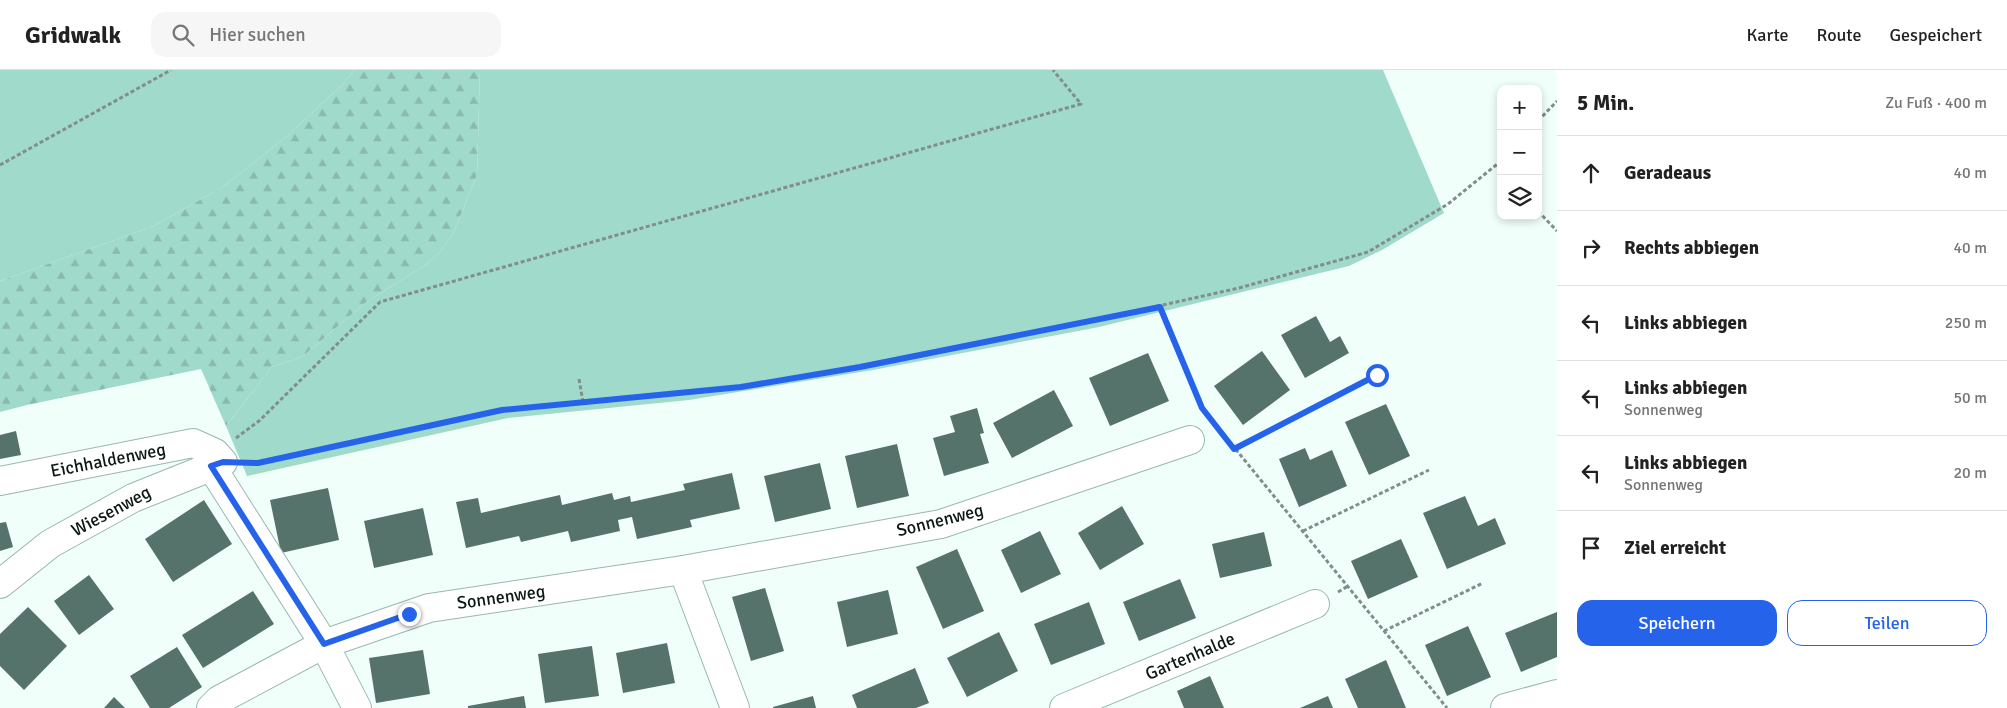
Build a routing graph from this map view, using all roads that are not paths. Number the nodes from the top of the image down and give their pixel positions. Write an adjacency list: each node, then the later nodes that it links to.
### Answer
1 (1190, 440): 4 (street, Sonnenweg)
2 (216, 460): 3 (street, Eichhaldenweg); 5 (street, Wiesenweg); 7 (street)
3 (0, 481)
4 (682, 570): 7 (street, Sonnenweg); 11 (street)
5 (0, 584)
6 (1315, 604): 12 (street, Gartenhalde)
7 (324, 644): 9 (street, Sonnenweg); 10 (street)
8 (1557, 694): 13 (street)
9 (211, 708)
10 (357, 708)
11 (735, 708)
12 (1064, 708)
13 (1505, 708)

